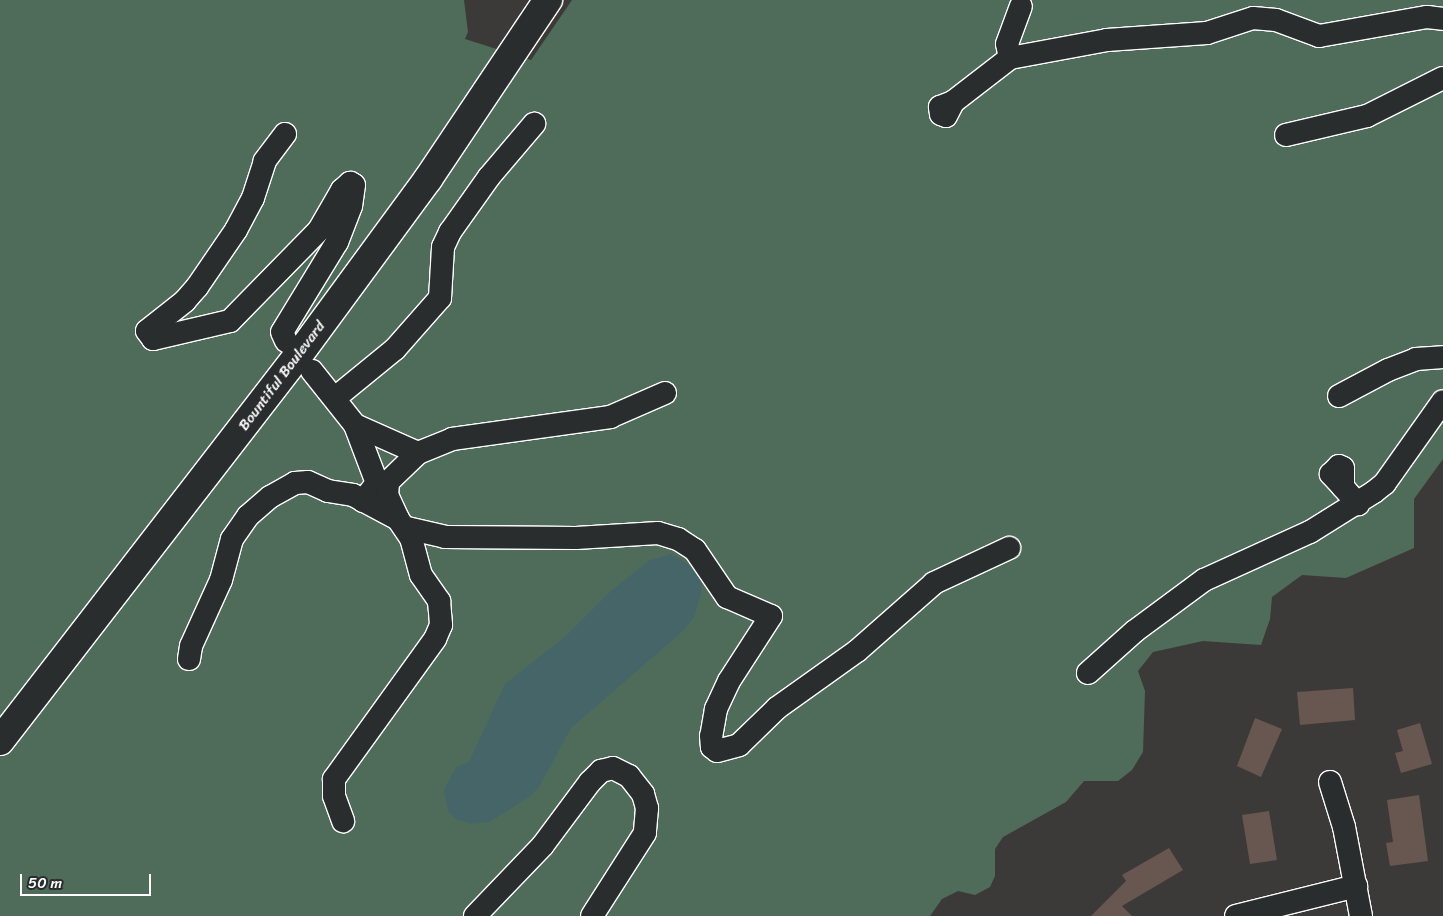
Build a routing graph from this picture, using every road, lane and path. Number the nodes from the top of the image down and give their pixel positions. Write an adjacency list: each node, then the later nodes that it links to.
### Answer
1 (548, 0): 26 (main road, Bountiful Boulevard)
2 (1021, 6): 4 (street)
3 (1443, 19): 4 (street)
4 (1010, 58): 6 (street)
5 (1443, 78): 9 (street)
6 (953, 102)
7 (534, 124): 15 (street)
8 (285, 134): 10 (street)
9 (1286, 134)
10 (286, 341)
11 (1443, 356): 14 (street)
12 (312, 371): 15 (street)
13 (665, 393): 18 (street)
14 (1339, 396)
15 (335, 398): 17 (street)
16 (1443, 401): 21 (street)
17 (355, 425): 18 (street); 20 (street)
18 (418, 452): 22 (street)
19 (1344, 487): 21 (street)
20 (363, 501): 22 (street); 24 (street)
21 (1358, 504): 25 (street)
22 (402, 524): 23 (street); 28 (street)
23 (1009, 548)
24 (189, 659)
25 (1088, 673)
26 (0, 741)
27 (1330, 782): 29 (street)
28 (342, 821)
29 (1356, 886): 32 (street); 33 (street)
30 (475, 916): 31 (street)
31 (592, 916)
32 (1236, 916)
33 (1361, 916)

